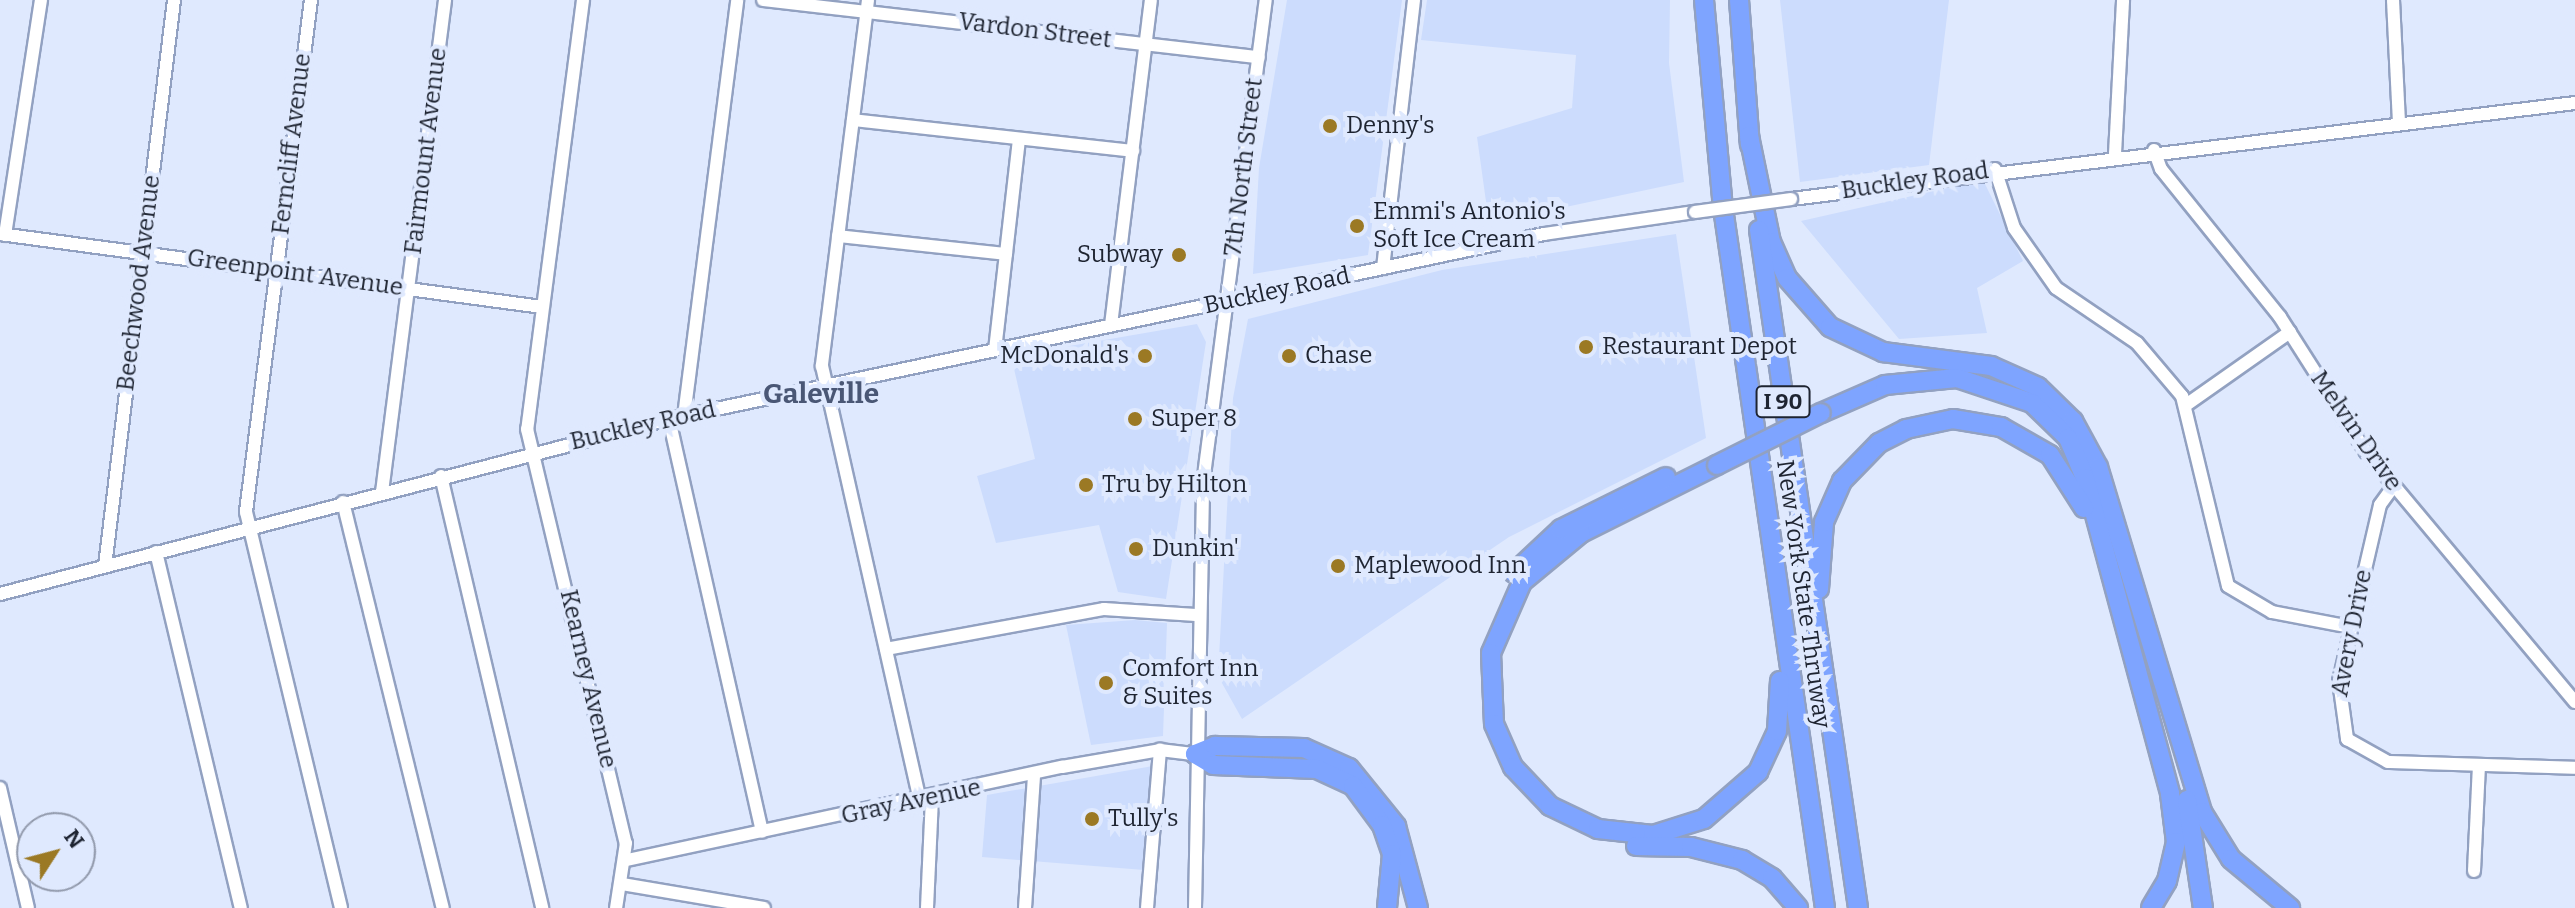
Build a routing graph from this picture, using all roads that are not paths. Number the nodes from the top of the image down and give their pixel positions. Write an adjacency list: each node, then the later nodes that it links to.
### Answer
1 (41, 0): 27 (street)
2 (174, 0): 29 (street, Beechwood Avenue)
3 (311, 0): 32 (street, Ferncliff Avenue)
4 (445, 0): 33 (street, Fairmount Avenue)
5 (583, 0): 35 (street, Kearney Avenue)
6 (737, 0): 43 (street)
7 (763, 0): 15 (street, Vardon Street)
8 (1151, 0): 16 (street)
9 (1266, 0): 17 (street, 7th North Street)
10 (1414, 0): 31 (street)
11 (1704, 0): 56 (highway, New York State Thruway / I 90)
12 (1739, 0): 21 (highway, New York State Thruway / I 90)
13 (2123, 0): 25 (street)
14 (2393, 0): 20 (street)
15 (867, 6): 16 (street, Vardon Street); 19 (street)
16 (1146, 44): 17 (street, Vardon Street); 24 (street)
17 (1259, 57): 34 (street, 7th North Street)
18 (2575, 103): 20 (street, Buckley Road)
19 (853, 120): 22 (street); 28 (street)
20 (2399, 122): 23 (street, Buckley Road)
21 (1749, 136): 39 (highway); 60 (highway, New York State Thruway / I 90)
22 (1019, 139): 24 (street); 30 (street)
23 (2154, 150): 25 (street, Buckley Road); 37 (street, Melvin Drive)
24 (1133, 151): 36 (street)
25 (2115, 154): 26 (street, Buckley Road)
26 (1995, 169): 31 (street, Buckley Road, bridge); 41 (street)
27 (3, 234): 29 (street, Greenpoint Avenue)
28 (838, 236): 30 (street); 40 (street)
29 (143, 251): 32 (street, Greenpoint Avenue); 53 (street, Beechwood Avenue)
30 (1006, 254): 38 (street)
31 (1383, 268): 34 (street, Buckley Road)
32 (276, 272): 33 (street, Greenpoint Avenue); 51 (street, Ferncliff Avenue)
33 (409, 290): 35 (street, Greenpoint Avenue); 49 (street, Fairmount Avenue)
34 (1226, 301): 36 (street, Buckley Road); 57 (street, 7th North Street)
35 (542, 307): 45 (street, Kearney Avenue)
36 (1111, 325): 38 (street, Buckley Road)
37 (2290, 332): 41 (street); 48 (street, Melvin Drive)
38 (995, 350): 40 (street, Buckley Road)
39 (1969, 363): 42 (highway); 62 (highway)
40 (826, 386): 43 (street, Buckley Road); 59 (street)
41 (2186, 405): 58 (street)
42 (1818, 408): 46 (highway, bridge); 54 (highway)
43 (684, 416): 44 (street, Buckley Road)
44 (669, 419): 45 (street, Buckley Road); 71 (street)
45 (532, 452): 47 (street, Buckley Road); 72 (street, Kearney Avenue)
46 (1715, 460): 56 (highway); 88 (highway)
47 (441, 476): 49 (street, Buckley Road); 79 (street)
48 (2393, 487): 58 (street, Avery Drive); 61 (street, Melvin Drive)
49 (382, 492): 50 (street, Buckley Road)
50 (343, 502): 51 (street, Buckley Road); 78 (street)
51 (249, 527): 52 (street, Buckley Road); 77 (street, Ferncliff Avenue)
52 (156, 552): 53 (street, Buckley Road); 76 (street)
53 (105, 566): 55 (street, Buckley Road)
54 (2114, 590): 60 (highway); 63 (highway)
55 (0, 594)
56 (1780, 602): 89 (highway, New York State Thruway / I 90)
57 (1196, 615): 59 (street); 65 (street, 7th North Street)
58 (2351, 627): 66 (street, Avery Drive)
59 (886, 649): 70 (street)
60 (1821, 668): 90 (highway, New York State Thruway / I 90)
61 (2575, 702)
62 (2174, 726): 93 (highway); 94 (highway)
63 (2153, 733): 91 (highway); 92 (highway)
64 (1160, 750): 65 (street, Gray Avenue); 68 (street, Gray Avenue); 84 (street)
65 (1195, 754): 85 (street, 7th North Street); 86 (highway); 87 (highway)
66 (2479, 766): 67 (street, Avery Drive); 73 (street)
67 (2575, 768)
68 (1034, 776): 70 (street, Gray Avenue); 83 (street)
69 (0, 788): 75 (street)
70 (926, 798): 71 (street, Gray Avenue); 82 (street)
71 (762, 832): 72 (street, Gray Avenue)
72 (627, 860): 74 (street, Kearney Avenue)
73 (2474, 871)
74 (622, 884): 80 (street, Kearney Avenue); 81 (street)
75 (28, 908)
76 (241, 908)
77 (341, 908)
78 (443, 908)
79 (542, 908)
80 (616, 908)
81 (764, 908)
82 (927, 908)
83 (1025, 908)
84 (1147, 908)
85 (1195, 908)
86 (1387, 908)
87 (1418, 908)
88 (1798, 908)
89 (1825, 908)
90 (1858, 908)
91 (2151, 908)
92 (2193, 908)
93 (2203, 908)
94 (2290, 908)

